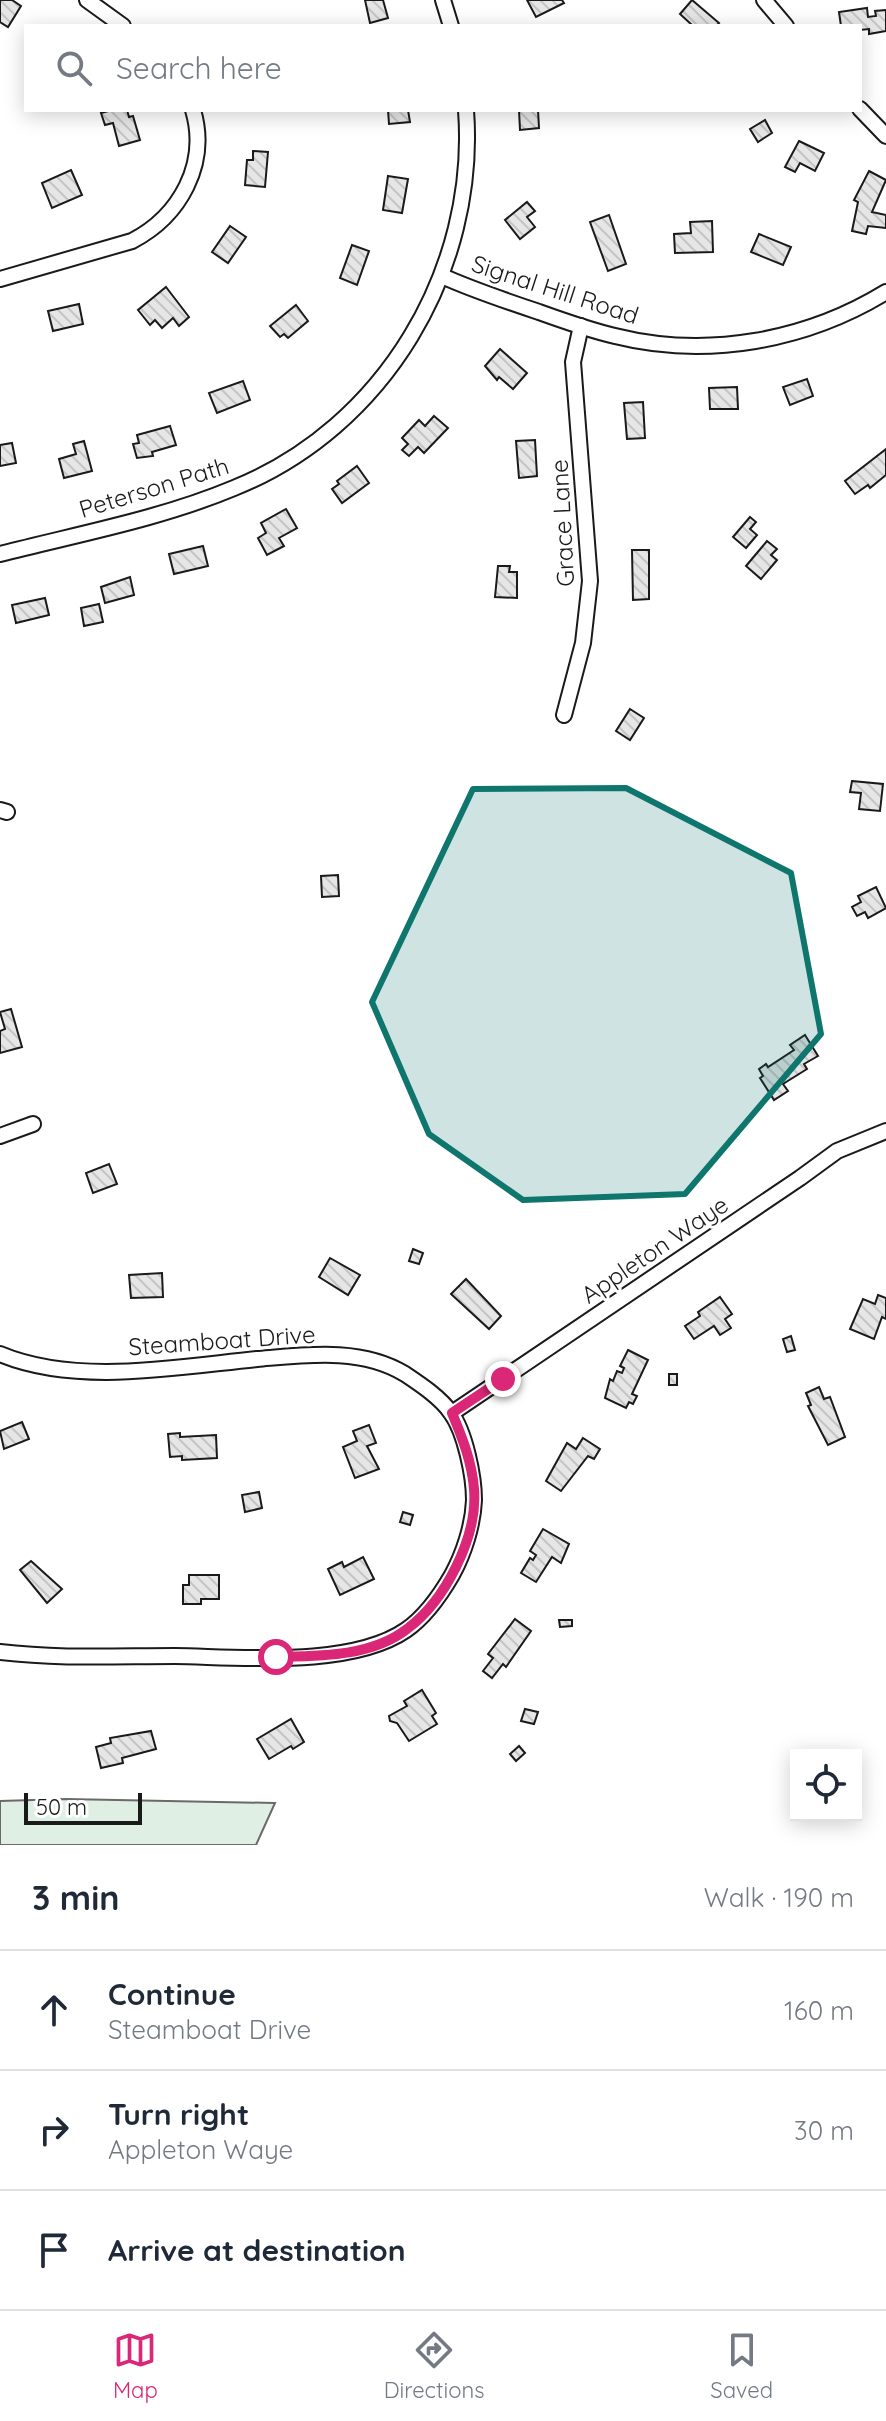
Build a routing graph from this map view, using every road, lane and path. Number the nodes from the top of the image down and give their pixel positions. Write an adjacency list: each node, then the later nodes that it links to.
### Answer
1 (87, 0): 4 (street)
2 (443, 0): 5 (street)
3 (764, 0): 6 (street)
4 (120, 24)
5 (450, 24)
6 (784, 24)
7 (862, 111): 10 (street)
8 (193, 112): 12 (street)
9 (466, 112): 11 (street, Peterson Path)
10 (886, 136)
11 (442, 276): 14 (street, Signal Hill Road); 15 (street, Peterson Path)
12 (0, 279)
13 (886, 292): 14 (street, Signal Hill Road)
14 (581, 326): 16 (street, Grace Lane)
15 (0, 554)
16 (564, 715)
17 (33, 1124): 19 (street)
18 (886, 1131): 21 (street, Appleton Waye)
19 (0, 1136)
20 (0, 1354): 21 (street, Steamboat Drive)
21 (452, 1413): 22 (street, Steamboat Drive)
22 (0, 1652)

